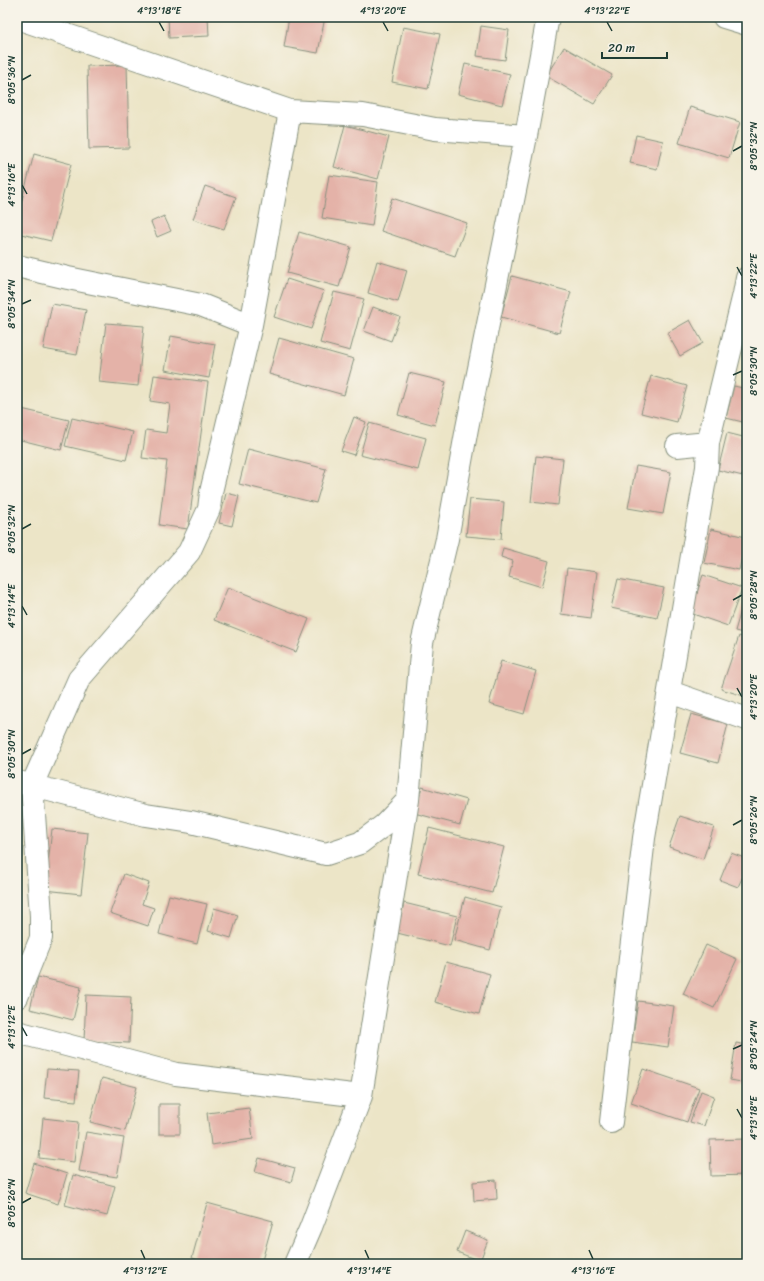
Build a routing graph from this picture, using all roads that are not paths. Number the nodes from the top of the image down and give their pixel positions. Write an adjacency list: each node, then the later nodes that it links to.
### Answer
1 (548, 17): 6 (street)
2 (724, 17): 4 (street)
3 (17, 18): 5 (street)
4 (747, 24)
5 (290, 111): 6 (street); 9 (street)
6 (526, 136): 15 (street)
7 (17, 266): 9 (street)
8 (747, 278): 10 (street)
9 (251, 325): 14 (street)
10 (708, 443): 11 (street); 12 (street)
11 (677, 446)
12 (670, 692): 13 (street); 19 (street)
13 (747, 719)
14 (24, 784): 15 (street); 16 (street)
15 (408, 800): 18 (street)
16 (17, 997)
17 (17, 1032): 18 (street)
18 (361, 1096): 20 (street)
19 (611, 1122)
20 (295, 1264)

